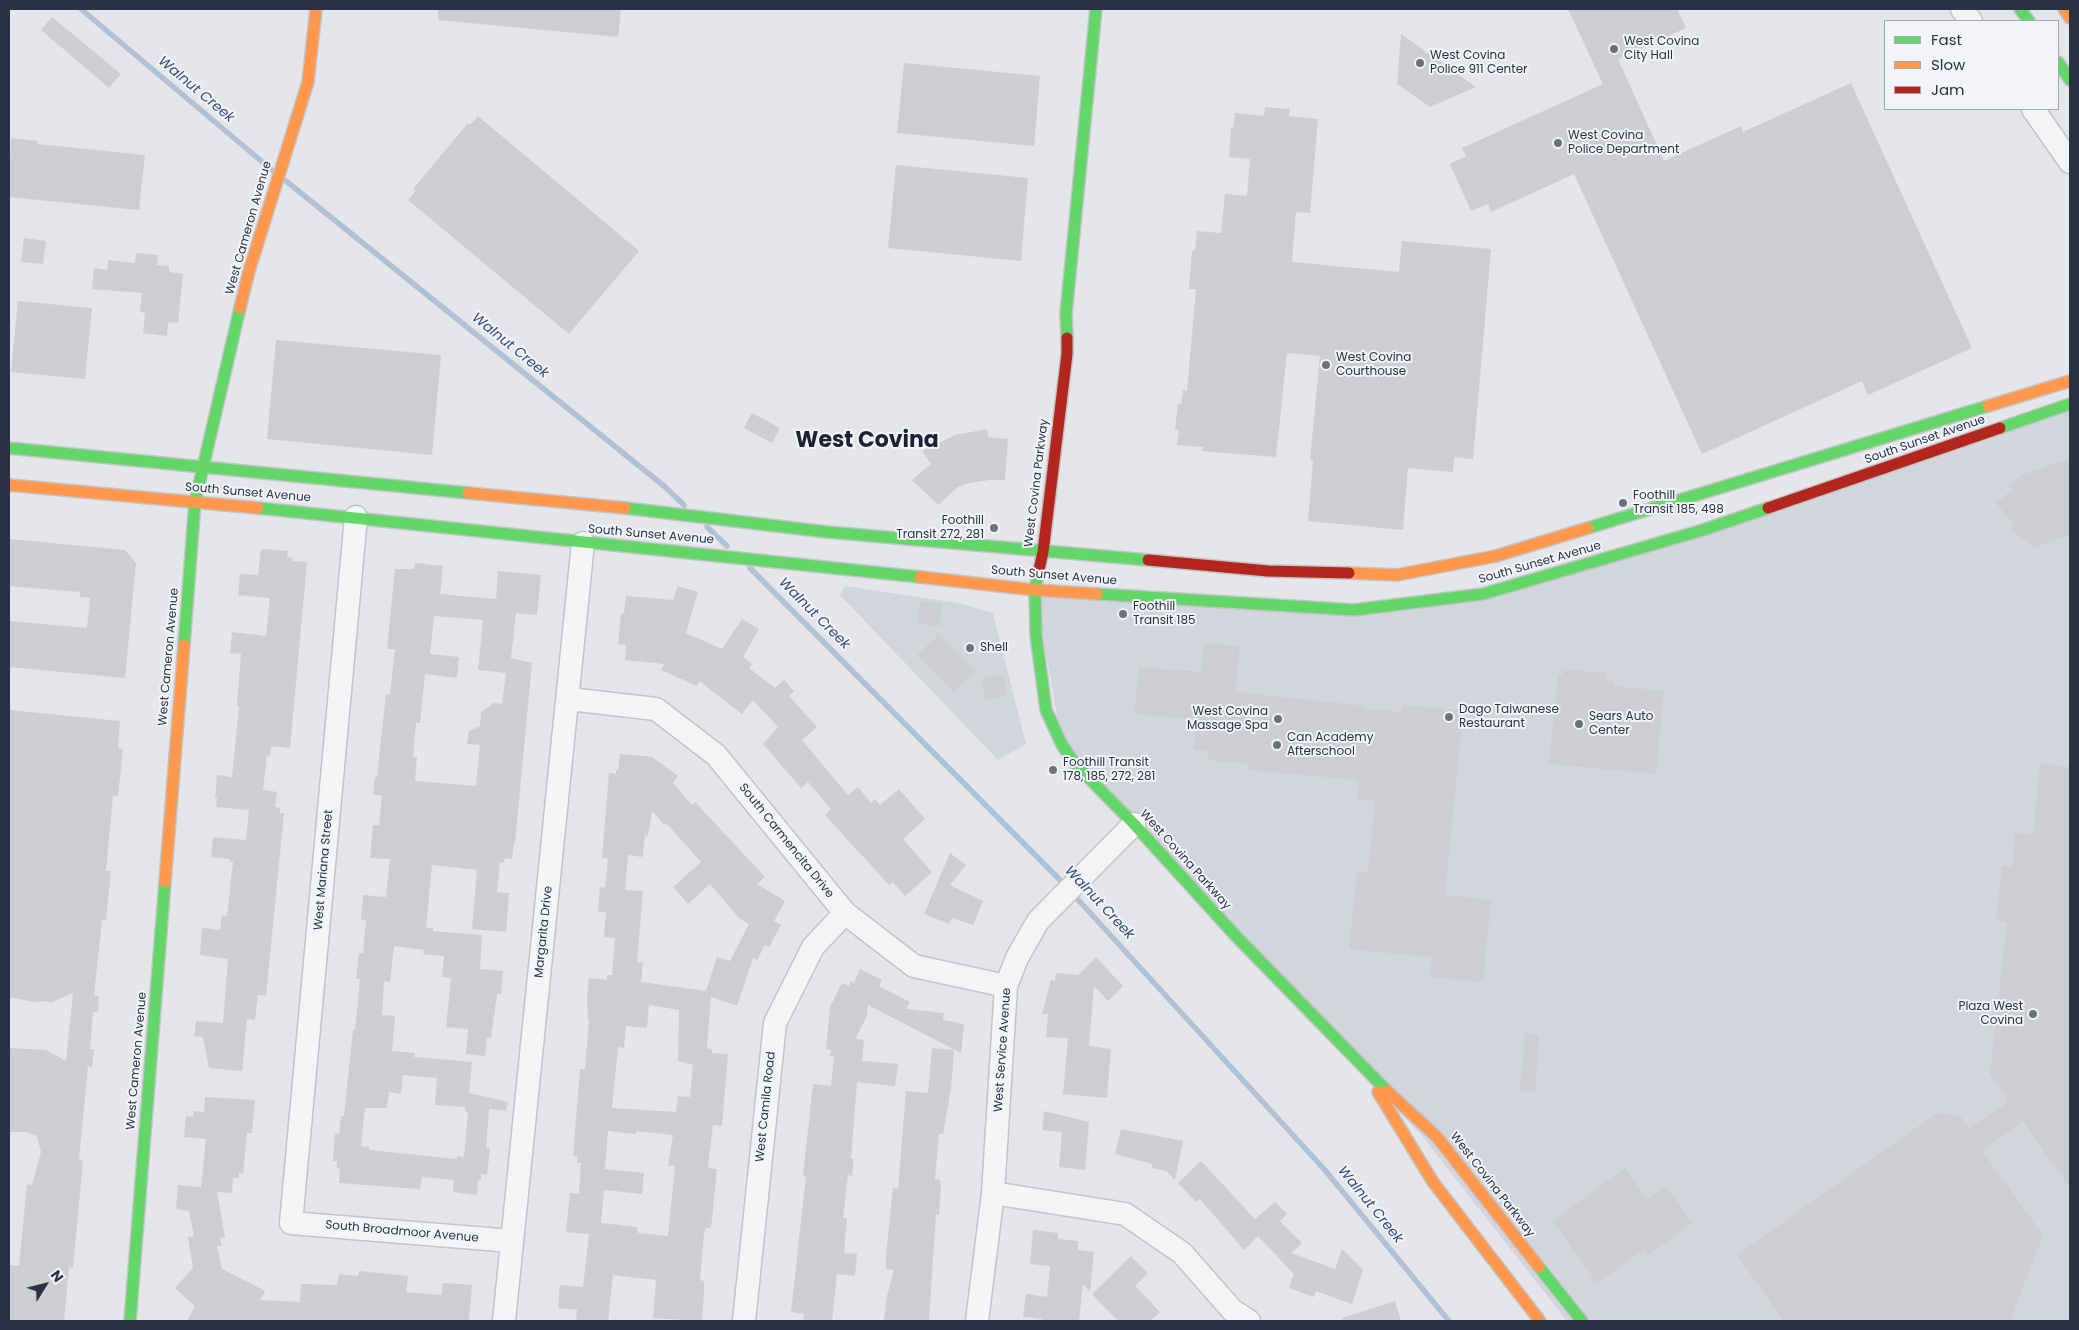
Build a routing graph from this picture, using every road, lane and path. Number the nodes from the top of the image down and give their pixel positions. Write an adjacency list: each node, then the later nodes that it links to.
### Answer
1 (316, 9): 16 (main road, West Cameron Avenue)
2 (1096, 9): 21 (main road, West Covina Parkway)
3 (1962, 9): 7 (street)
4 (2020, 9): 8 (main road)
5 (2064, 9): 6 (main road)
6 (2070, 18)
7 (1970, 20)
8 (2028, 20)
9 (2059, 64): 10 (main road)
10 (2070, 80)
11 (2034, 110): 12 (street)
12 (2070, 162)
13 (2070, 381): 21 (main road, South Sunset Avenue)
14 (2070, 404): 22 (main road, South Sunset Avenue)
15 (9, 448): 16 (main road, South Sunset Avenue)
16 (203, 468): 18 (main road, West Cameron Avenue); 21 (main road, South Sunset Avenue)
17 (9, 485): 18 (main road, South Sunset Avenue)
18 (196, 502): 19 (main road, South Sunset Avenue); 36 (main road, West Cameron Avenue)
19 (356, 517): 20 (main road, South Sunset Avenue); 33 (street, West Mariana Street)
20 (583, 543): 22 (main road, South Sunset Avenue); 23 (street, Margarita Drive)
21 (1043, 552): 22 (main road, West Covina Parkway)
22 (1035, 590): 24 (main road, West Covina Parkway)
23 (569, 699): 25 (street, South Carmencita Drive); 34 (street, Margarita Drive)
24 (1134, 824): 26 (street, West Service Avenue); 27 (main road, West Covina Parkway)
25 (845, 913): 26 (street, South Carmencita Drive); 38 (street, West Camila Road)
26 (1006, 986): 30 (street, West Service Avenue)
27 (1370, 1075): 28 (main road, West Covina Parkway); 29 (main road, West Covina Parkway)
28 (1384, 1104): 29 (main road); 31 (main road, West Covina Parkway)
29 (1437, 1138): 35 (main road, West Covina Parkway)
30 (993, 1193): 39 (street, West Service Avenue); 40 (street)
31 (1445, 1198): 32 (main road); 41 (main road, West Covina Parkway)
32 (1467, 1206)
33 (291, 1223): 34 (street, South Broadmoor Avenue)
34 (512, 1241): 37 (street, Margarita Drive)
35 (1576, 1320)
36 (130, 1321)
37 (504, 1321)
38 (744, 1321)
39 (977, 1321)
40 (1249, 1321)
41 (1540, 1321)

